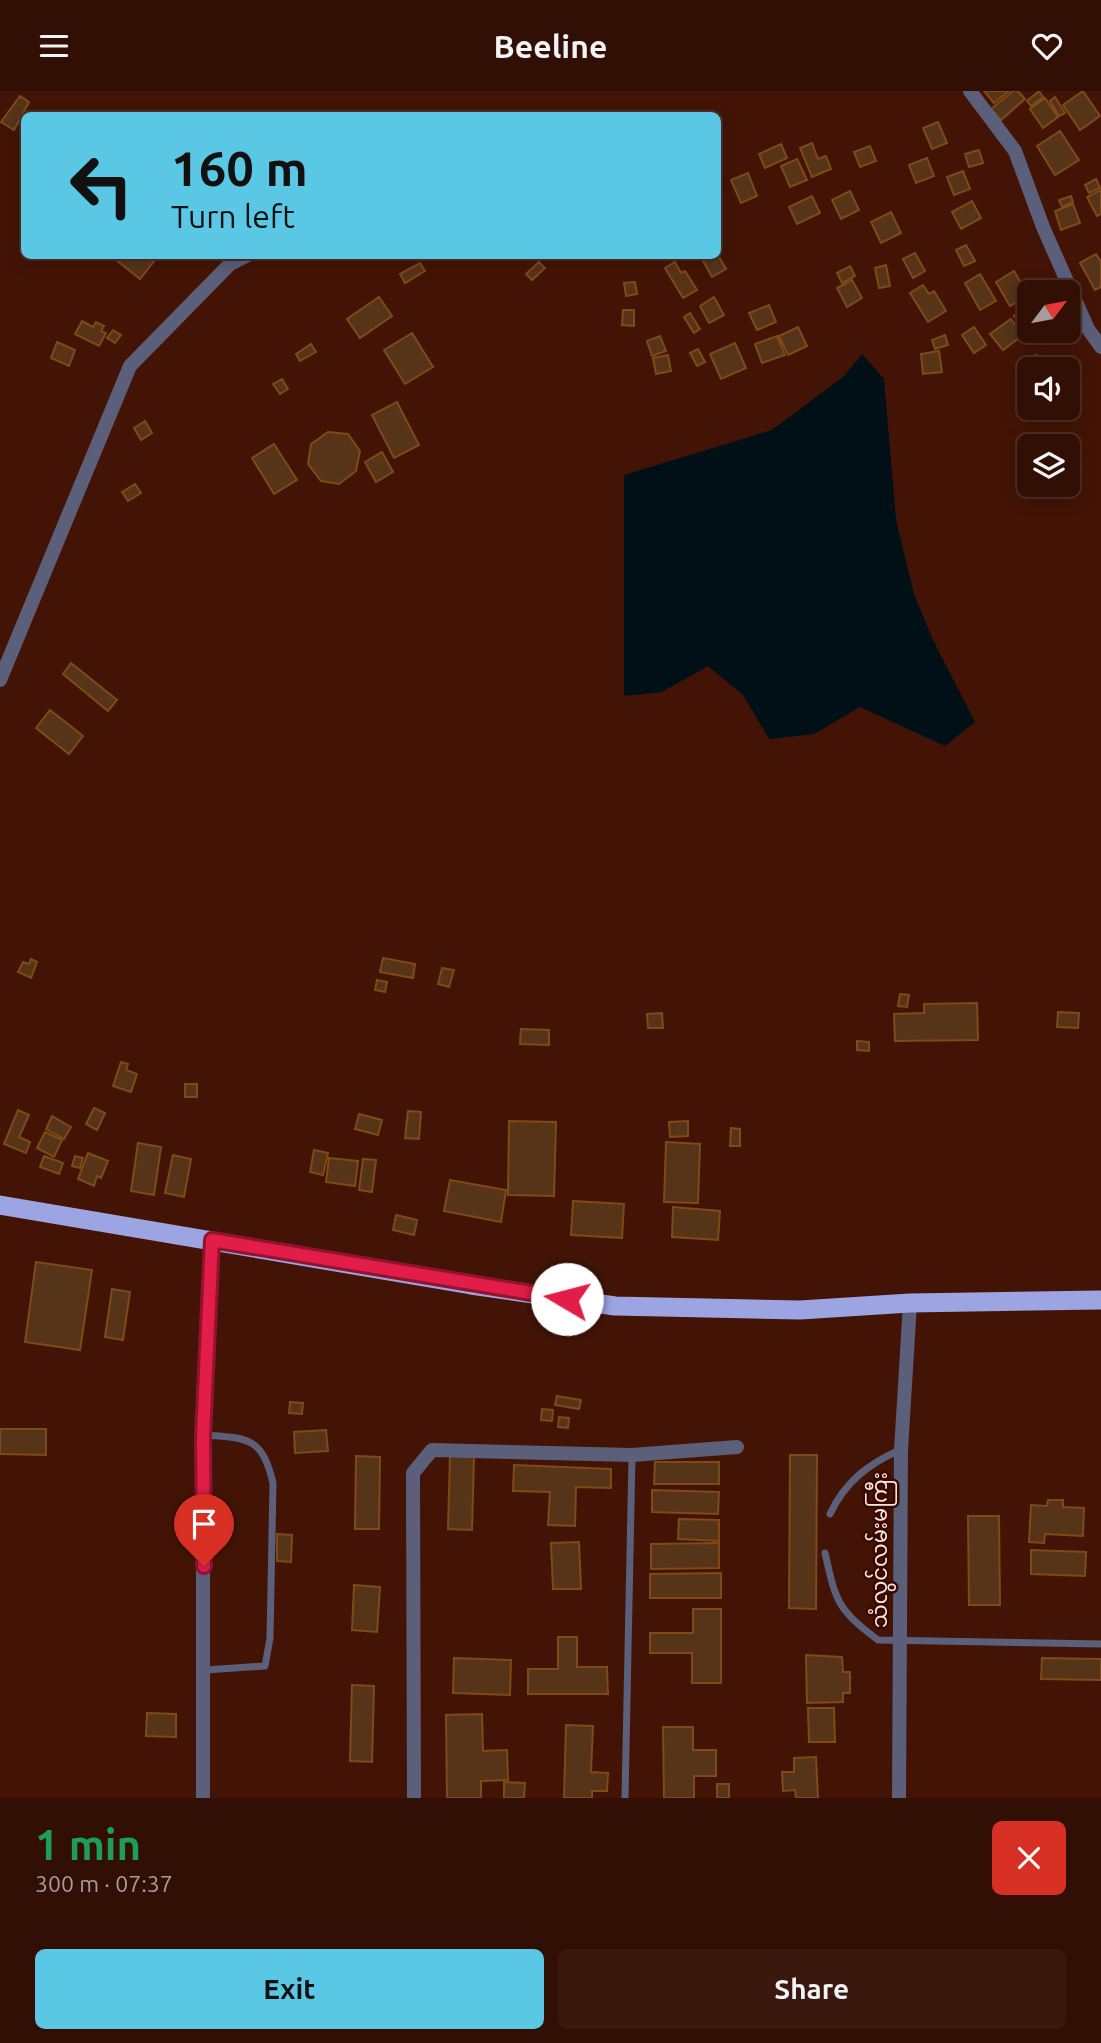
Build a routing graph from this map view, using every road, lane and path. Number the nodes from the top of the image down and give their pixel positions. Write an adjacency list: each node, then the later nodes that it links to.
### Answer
1 (970, 91): 3 (street)
2 (240, 259): 5 (street)
3 (1096, 328): 4 (street)
4 (1101, 347)
5 (0, 680)
6 (0, 1205): 7 (highway)
7 (212, 1240): 9 (highway); 10 (street)
8 (1101, 1300): 9 (highway)
9 (910, 1303): 12 (street, သံလွင်လမ်းမကြီး)
10 (203, 1436): 18 (street); 18 (lane)
11 (737, 1447): 13 (street)
12 (901, 1450): 14 (lane); 16 (street, သံလွင်လမ်းမကြီး)
13 (632, 1455): 20 (street); 21 (lane)
14 (830, 1514)
15 (825, 1553): 16 (lane)
16 (901, 1640): 17 (lane); 22 (street, သံလွင်လမ်းမကြီး)
17 (1101, 1644)
18 (205, 1670): 19 (street)
19 (202, 1798)
20 (414, 1798)
21 (625, 1798)
22 (899, 1798)

